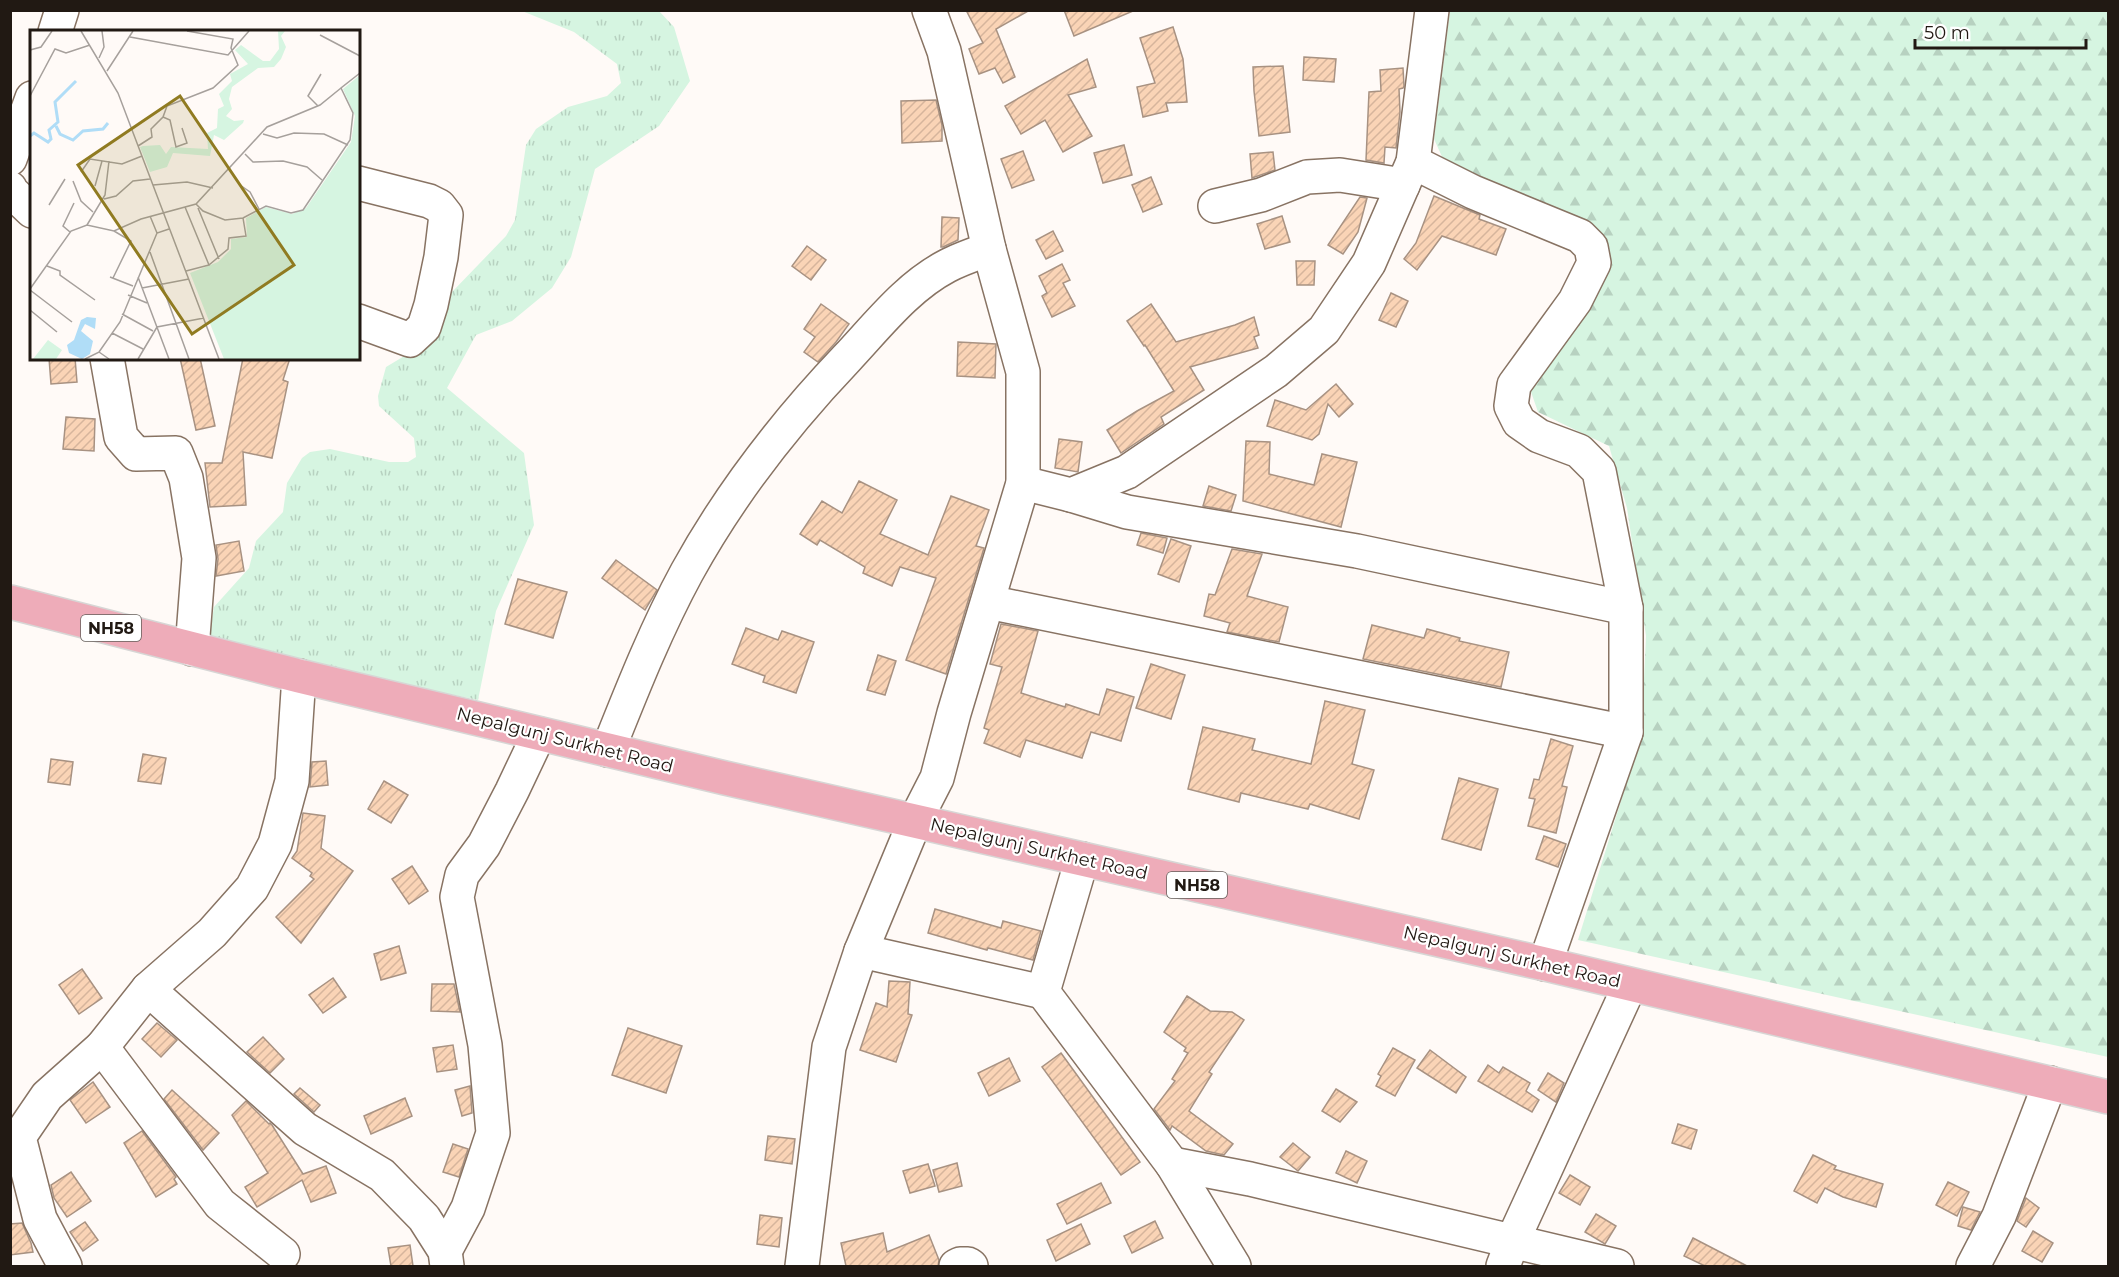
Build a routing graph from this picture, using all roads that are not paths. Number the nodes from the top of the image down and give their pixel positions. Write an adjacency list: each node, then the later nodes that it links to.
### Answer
1 (62, 10): 4 (street)
2 (929, 10): 12 (street)
3 (1432, 10): 7 (street)
4 (56, 30)
5 (30, 104): 6 (street)
6 (10, 159)
7 (1408, 174): 10 (street); 16 (street); 19 (street)
8 (360, 184): 13 (street)
9 (10, 188): 11 (street)
10 (1215, 206)
11 (30, 209)
12 (989, 249): 15 (street); 24 (street)
13 (360, 322)
14 (107, 360): 20 (street)
15 (1023, 483): 16 (street); 18 (street)
16 (1071, 495): 19 (street)
17 (10, 602): 20 (main road, NH58)
18 (988, 602): 22 (street); 25 (street)
19 (1626, 608): 22 (street)
20 (202, 651): 21 (main road, NH58)
21 (292, 675): 23 (main road, Nepalgunj Surkhet Road / NH58); 30 (street)
22 (1626, 732): 28 (street)
23 (539, 734): 24 (main road, Nepalgunj Surkhet Road / NH58); 38 (street)
24 (608, 750): 25 (main road, Nepalgunj Surkhet Road / NH58)
25 (915, 821): 26 (main road, Nepalgunj Surkhet Road / NH58); 27 (street)
26 (1082, 859): 28 (main road, Nepalgunj Surkhet Road / NH58); 31 (street)
27 (861, 951): 31 (street); 40 (street)
28 (1545, 964): 29 (main road, Nepalgunj Surkhet Road / NH58)
29 (1630, 985): 33 (main road, Nepalgunj Surkhet Road / NH58); 36 (street)
30 (148, 989): 32 (street); 38 (street)
31 (1043, 992): 35 (street)
32 (102, 1047): 37 (street); 39 (street)
33 (2050, 1083): 34 (main road, Nepalgunj Surkhet Road / NH58); 45 (street)
34 (2109, 1097)
35 (1173, 1164): 36 (street); 43 (street)
36 (1508, 1253): 44 (street)
37 (283, 1254)
38 (446, 1259)
39 (65, 1266)
40 (802, 1266)
41 (956, 1266): 42 (street)
42 (970, 1266)
43 (1234, 1266)
44 (1617, 1266)
45 (1973, 1266)

